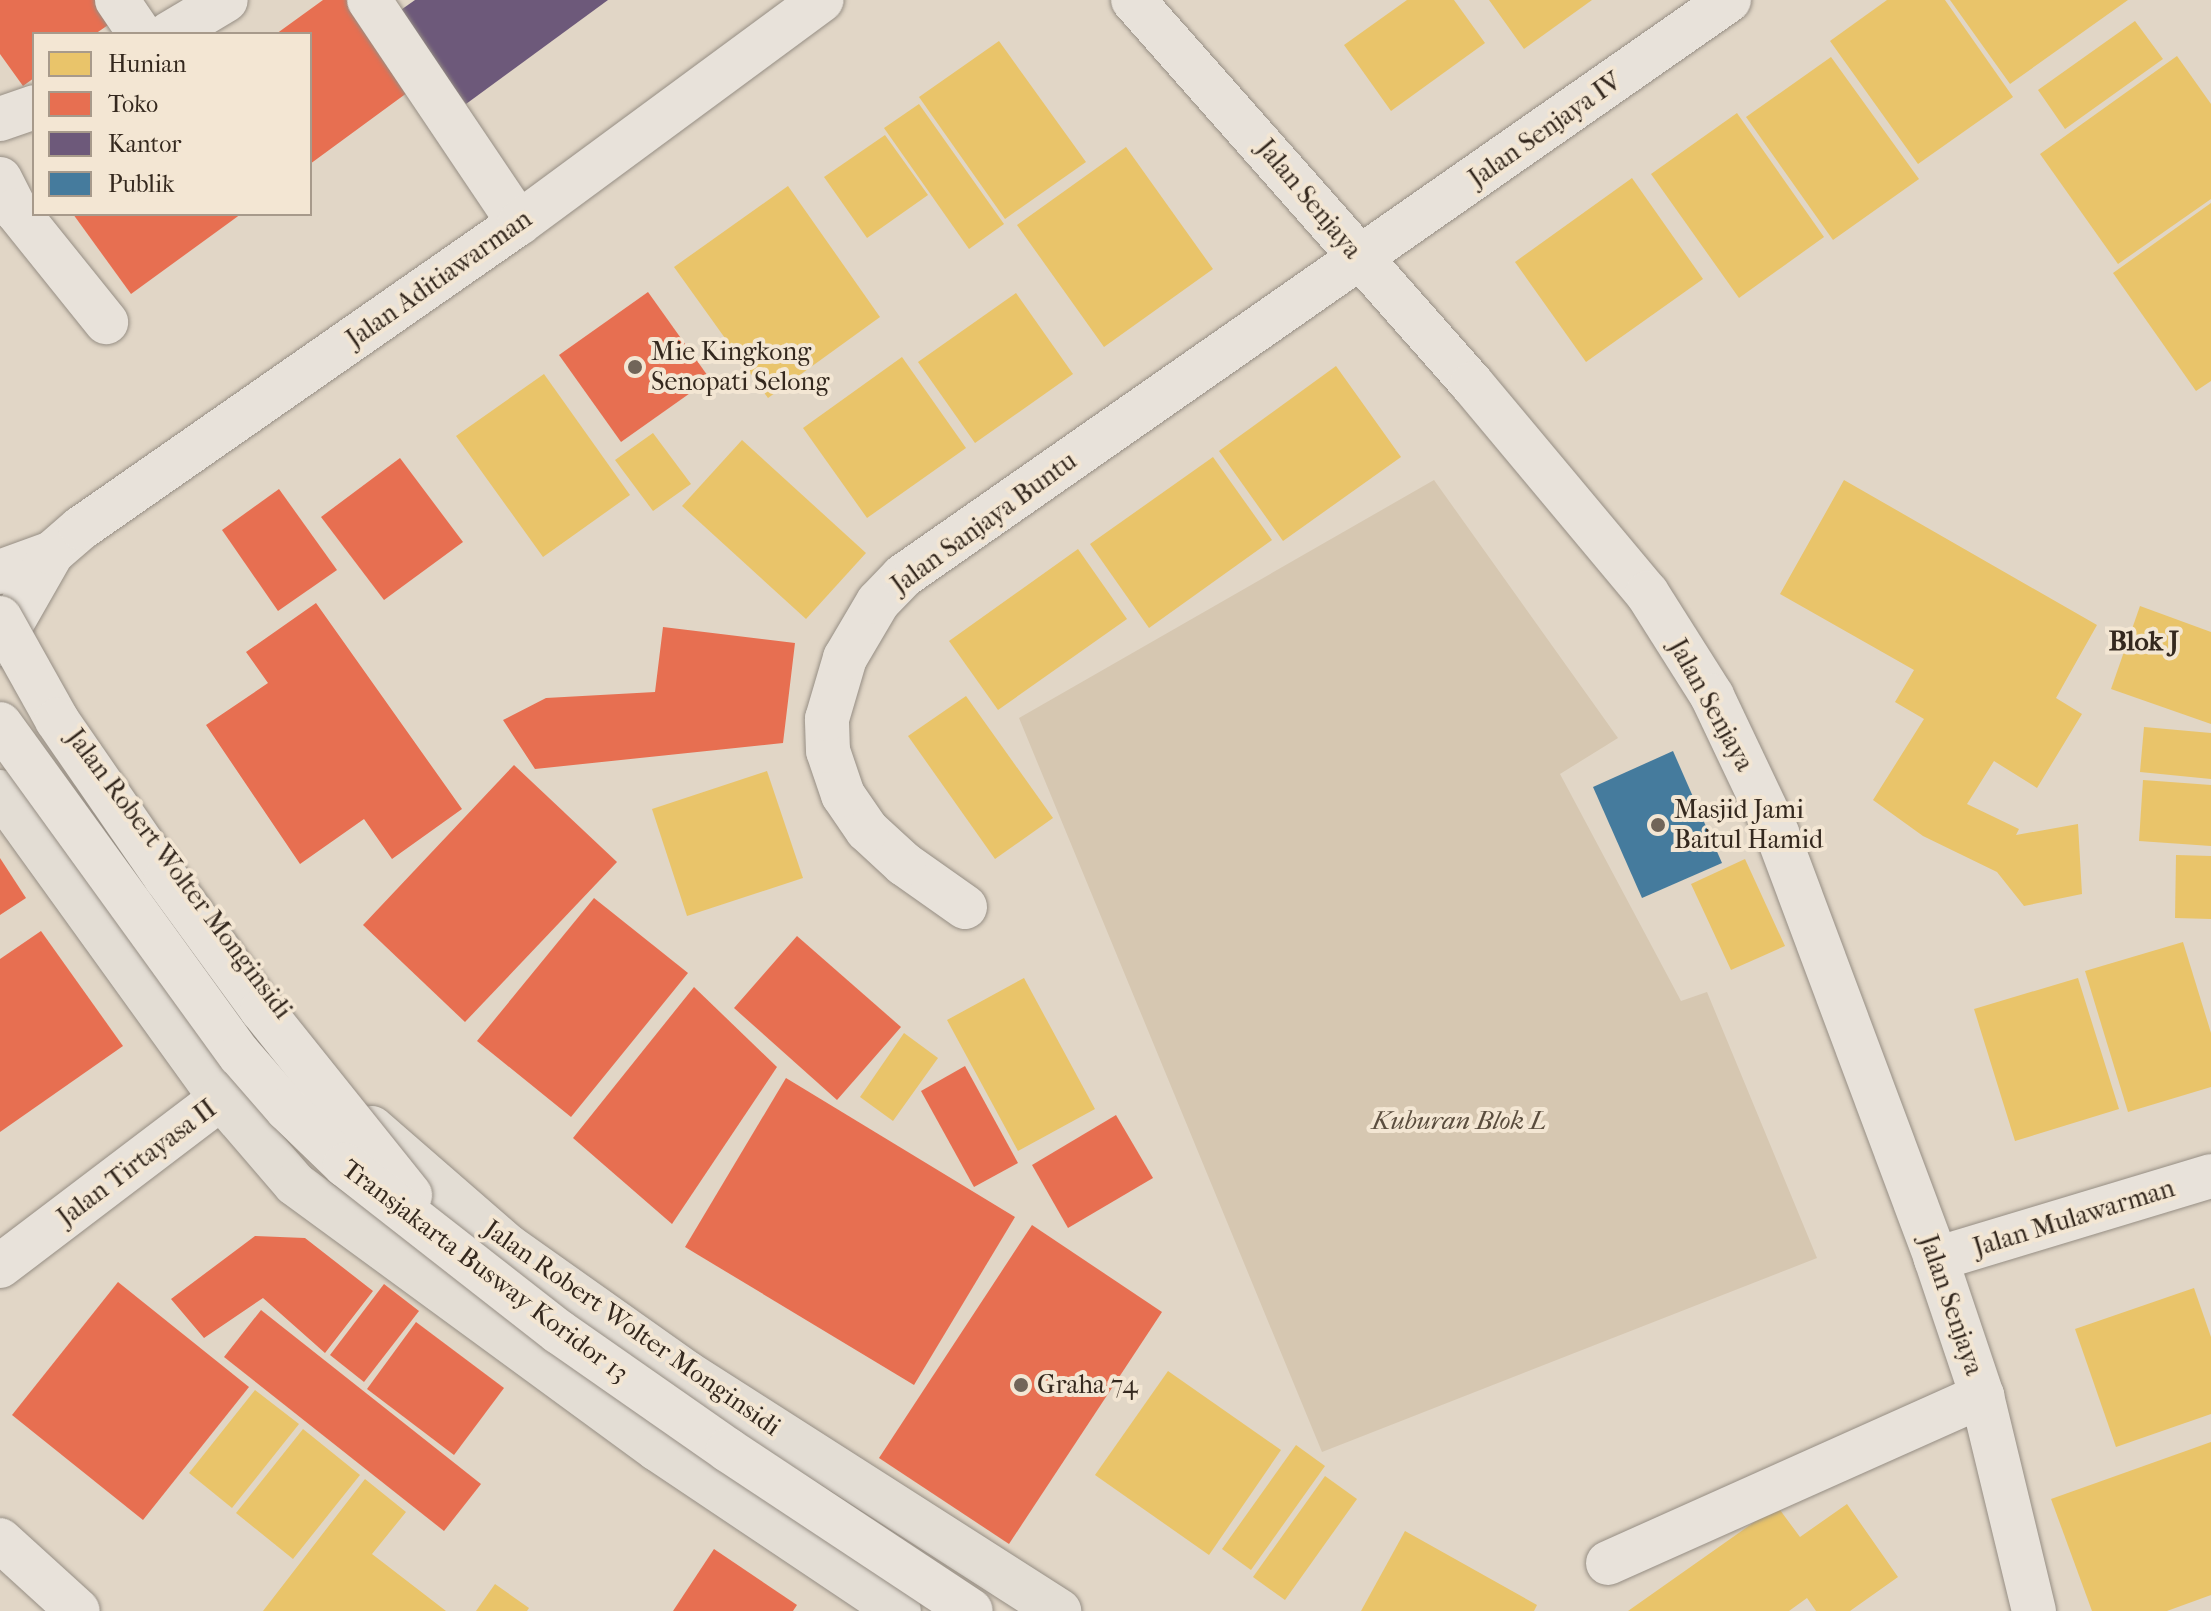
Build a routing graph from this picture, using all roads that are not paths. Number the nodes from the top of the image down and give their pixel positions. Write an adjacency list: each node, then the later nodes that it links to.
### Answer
1 (117, 0): 7 (street)
2 (226, 0): 8 (street)
3 (369, 0): 12 (street)
4 (822, 0): 12 (street, Jalan Aditiawarman)
5 (1133, 0): 13 (street, Jalan Senjaya)
6 (1729, 0): 13 (street, Jalan Senjaya IV)
7 (139, 32)
8 (172, 32)
9 (32, 108): 10 (street)
10 (0, 119)
11 (0, 179): 14 (street)
12 (519, 223): 15 (street, Jalan Aditiawarman)
13 (1359, 259): 20 (street, Jalan Sanjaya Buntu); 25 (street, Jalan Senjaya)
14 (106, 322)
15 (52, 553): 16 (street, Jalan Aditiawarman); 17 (street, Jalan Aditiawarman)
16 (0, 572)
17 (1, 635): 21 (main road, Jalan Robert Wolter Monginsidi); 24 (street, bridge)
18 (0, 724): 24 (street, Transjakarta Busway Koridor 13, bridge)
19 (0, 792): 22 (main road)
20 (965, 907)
21 (334, 1079): 22 (street, Jalan Tirtayasa II); 27 (main road, Jalan Robert Wolter Monginsidi)
22 (221, 1098): 26 (street, Jalan Tirtayasa II); 29 (main road)
23 (2211, 1176): 25 (street, Jalan Mulawarman)
24 (458, 1256): 35 (street, Transjakarta Busway Koridor 13, bridge)
25 (1936, 1259): 28 (street, Jalan Senjaya)
26 (0, 1266)
27 (687, 1373): 29 (main road); 36 (main road, Jalan Robert Wolter Monginsidi)
28 (1982, 1396): 31 (street); 32 (street, Jalan Senjaya)
29 (657, 1449): 34 (main road)
30 (0, 1540): 33 (street)
31 (1608, 1563)
32 (2035, 1610)
33 (78, 1611)
34 (899, 1611)
35 (971, 1611)
36 (1059, 1611)

